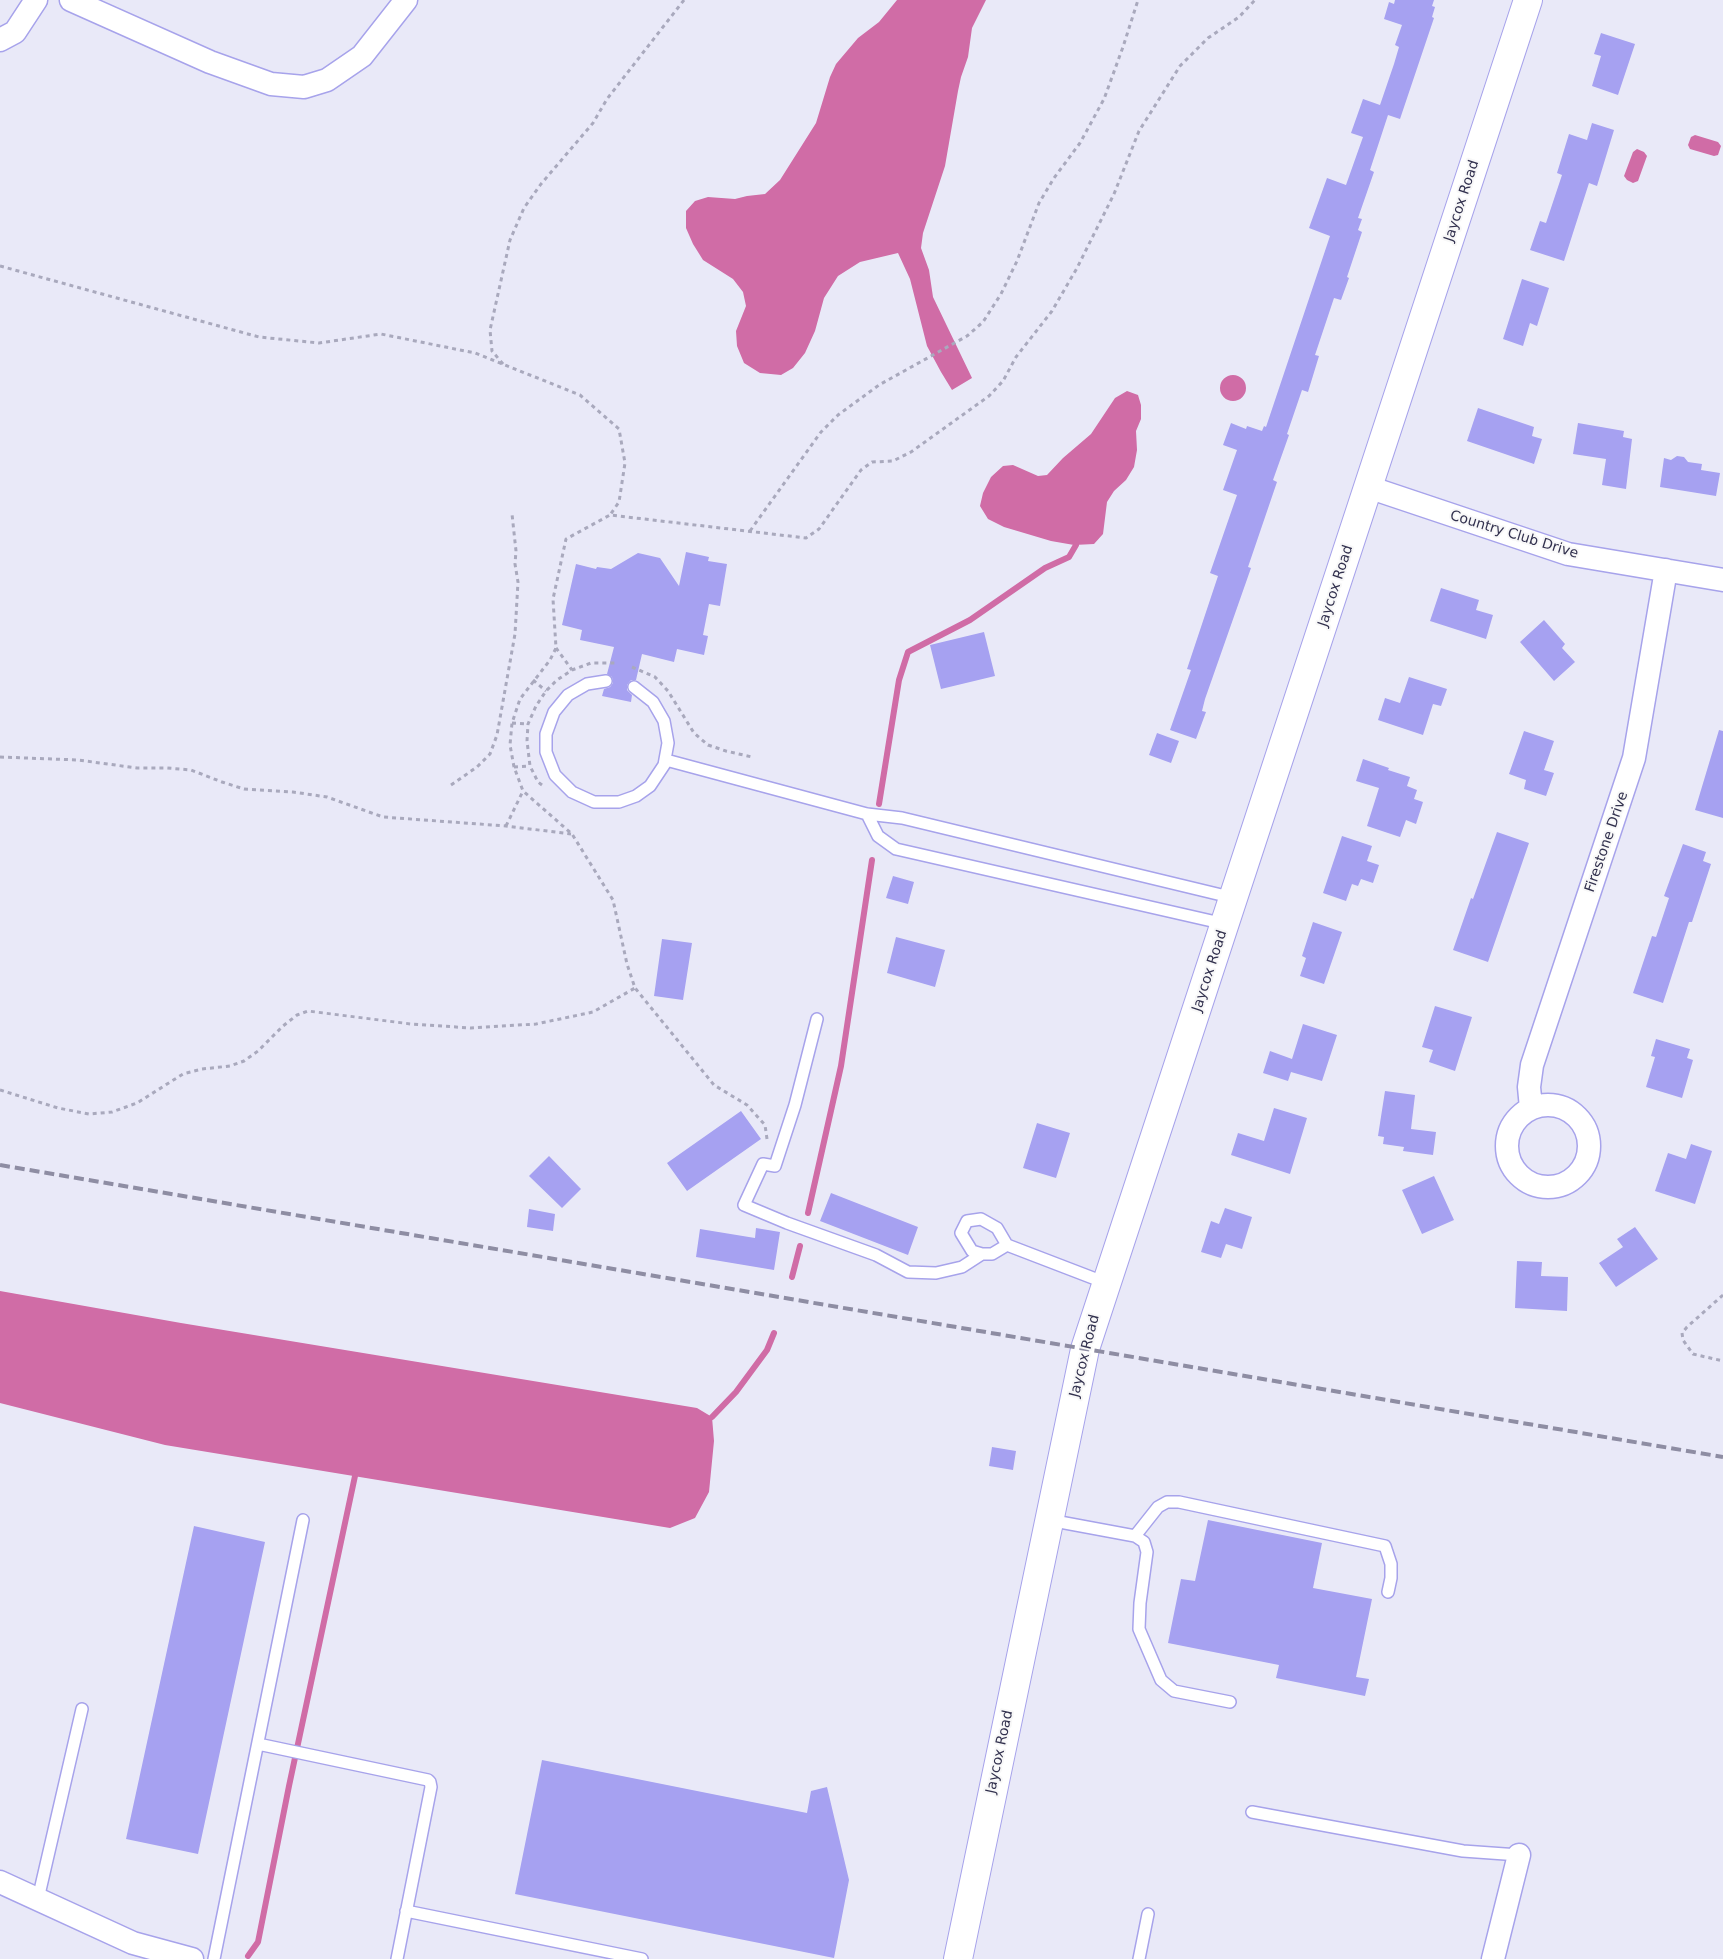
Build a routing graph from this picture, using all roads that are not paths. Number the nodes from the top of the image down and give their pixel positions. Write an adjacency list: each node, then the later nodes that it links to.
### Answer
1 (36, 0): 5 (street)
2 (71, 0): 3 (street)
3 (406, 0)
4 (1528, 0): 6 (street, Jaycox Road)
5 (0, 40)
6 (1368, 488): 7 (street, Country Club Drive); 13 (street, Jaycox Road)
7 (1666, 570): 8 (street, Country Club Drive); 16 (street, Firestone Drive)
8 (1723, 580)
9 (606, 681): 11 (lane)
10 (634, 687): 11 (lane)
11 (666, 760): 12 (lane)
12 (867, 814): 13 (lane); 14 (lane)
13 (1234, 898): 14 (street, Jaycox Road)
14 (1225, 924): 19 (street, Jaycox Road)
15 (817, 1019): 18 (lane)
16 (1531, 1108)
17 (1007, 1244): 18 (lane); 18 (lane); 19 (lane)
18 (982, 1254)
19 (1106, 1283): 21 (street, Jaycox Road)
20 (303, 1520): 26 (lane)
21 (1049, 1520): 22 (lane); 38 (street, Jaycox Road)
22 (1135, 1536): 23 (lane); 24 (lane)
23 (1388, 1592)
24 (1230, 1702)
25 (82, 1709): 30 (lane)
26 (258, 1744): 31 (lane); 35 (lane)
27 (1252, 1812): 28 (lane)
28 (1519, 1855): 40 (street)
29 (0, 1882): 30 (street)
30 (38, 1899): 33 (street)
31 (406, 1912): 36 (lane); 37 (lane)
32 (1148, 1914): 39 (lane)
33 (170, 1956): 34 (street)
34 (192, 1959)
35 (214, 1959)
36 (397, 1959)
37 (642, 1959)
38 (958, 1959)
39 (1139, 1959)
40 (1493, 1959)

